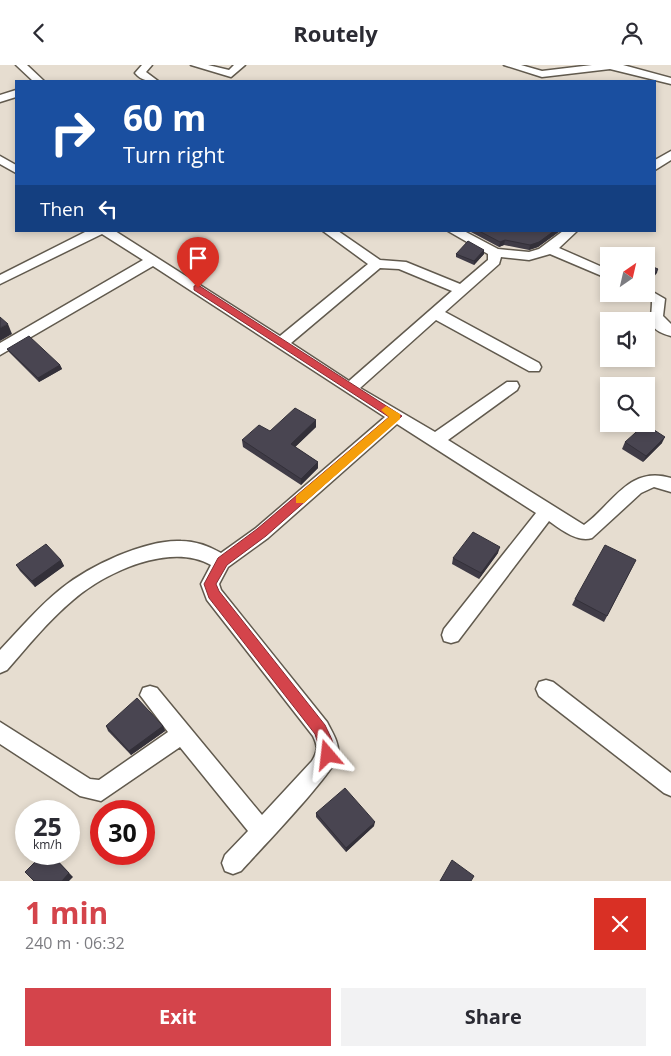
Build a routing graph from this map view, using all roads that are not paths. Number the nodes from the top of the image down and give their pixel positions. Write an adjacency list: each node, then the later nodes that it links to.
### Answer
1 (21, 65): 11 (street)
2 (147, 65): 12 (street)
3 (196, 65): 10 (street)
4 (240, 65): 10 (street)
5 (509, 65): 8 (street)
6 (658, 65): 9 (street)
7 (609, 66): 8 (street); 9 (street)
8 (553, 73): 13 (street)
9 (646, 73): 14 (street)
10 (230, 77)
11 (37, 80)
12 (151, 80)
13 (566, 80)
14 (671, 81)
15 (15, 93): 16 (street)
16 (0, 99)
17 (656, 153): 18 (street)
18 (669, 156): 20 (street)
19 (0, 159): 21 (street)
20 (656, 165)
21 (15, 169)
22 (95, 232): 32 (street)
23 (108, 232): 29 (street)
24 (330, 232): 30 (street)
25 (456, 232): 28 (street)
26 (570, 232): 27 (street)
27 (551, 249): 28 (street); 31 (street)
28 (495, 252): 33 (street)
29 (153, 260): 37 (street); 38 (street)
30 (377, 263): 33 (street); 37 (street)
31 (600, 271)
32 (0, 280)
33 (461, 290): 35 (street)
34 (655, 297): 36 (street)
35 (435, 313): 39 (street); 41 (street)
36 (671, 331)
37 (281, 343): 41 (street)
38 (0, 350)
39 (534, 367)
40 (512, 386): 43 (street)
41 (350, 389): 42 (street)
42 (396, 416): 43 (street); 46 (street)
43 (436, 439): 45 (street)
44 (671, 485): 45 (street)
45 (546, 512): 47 (street)
46 (222, 562): 48 (street); 54 (street)
47 (451, 635)
48 (0, 665)
49 (546, 689): 53 (street)
50 (150, 695): 52 (street)
51 (0, 732): 52 (street)
52 (182, 734): 54 (street)
53 (671, 786)
54 (262, 831): 55 (street)
55 (233, 863)

